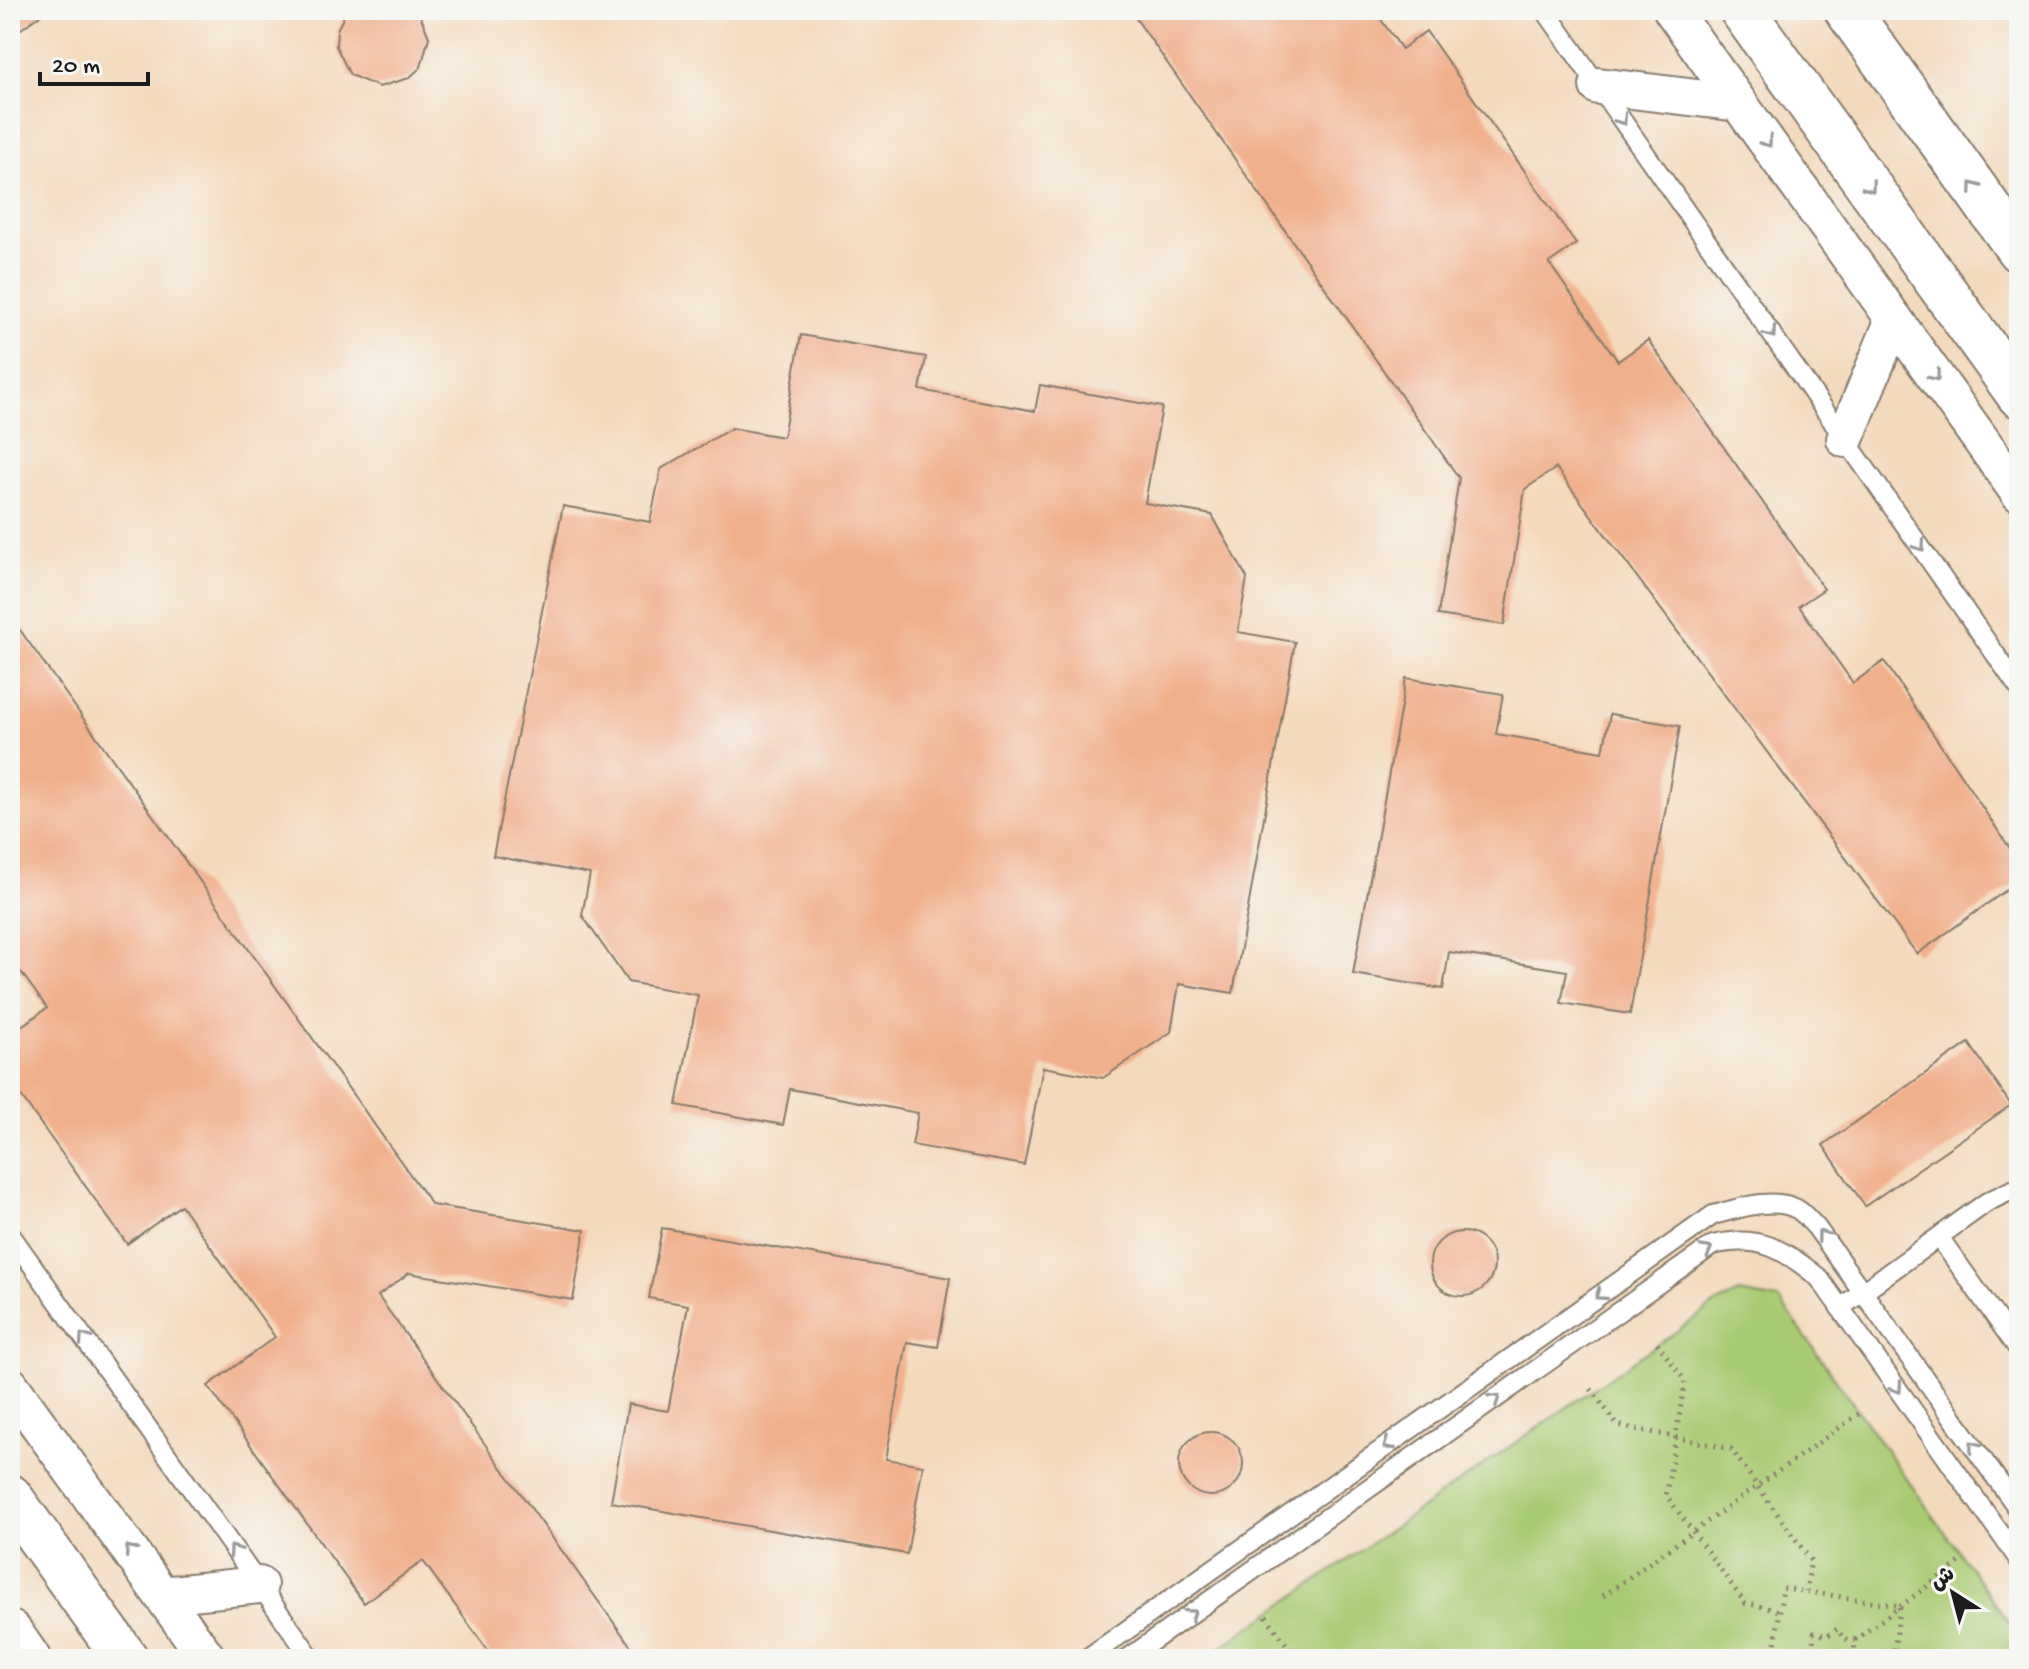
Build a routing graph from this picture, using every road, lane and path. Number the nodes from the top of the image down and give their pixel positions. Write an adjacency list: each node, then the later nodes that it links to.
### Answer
1 (1545, 10): 5 (lane)
2 (1672, 10): 6 (street)
3 (1742, 10): 9 (street, one-way to 9)
4 (1847, 10): 7 (street, one-way to 4)
5 (1598, 86): 6 (street); 10 (lane, one-way to 10)
6 (1739, 103): 8 (street, one-way to 8)
7 (2019, 250)
8 (1894, 319): 10 (street); 11 (street, one-way to 11)
9 (2019, 395)
10 (1845, 439): 12 (lane, one-way to 12)
11 (2019, 493)
12 (2019, 688)
13 (2019, 1195): 15 (lane)
14 (10, 1234): 30 (lane, one-way to 14)
15 (1939, 1237): 16 (lane); 19 (lane)
16 (1863, 1292): 17 (lane); 26 (lane, one-way to 16); 43 (lane, one-way to 43)
17 (1840, 1308): 29 (lane, one-way to 29); 44 (lane, one-way to 17)
18 (1657, 1343): 23 (path)
19 (2019, 1350)
20 (10, 1385): 32 (street, one-way to 20)
21 (1591, 1389): 23 (path)
22 (1860, 1413): 24 (path)
23 (1675, 1437): 24 (path); 27 (path)
24 (1758, 1486): 27 (path); 31 (path)
25 (11, 1501): 40 (street)
26 (2019, 1510)
27 (1692, 1532): 33 (path); 35 (path)
28 (1964, 1559): 34 (path)
29 (2019, 1560)
30 (259, 1585): 32 (street); 42 (lane)
31 (1806, 1591): 34 (path); 35 (path)
32 (162, 1595): 41 (street)
33 (1603, 1596)
34 (1900, 1606): 38 (path); 49 (path)
35 (1780, 1611): 46 (path)
36 (1266, 1616): 45 (path)
37 (10, 1633): 39 (street)
38 (1855, 1640): 47 (path); 48 (path)
39 (28, 1659)
40 (126, 1659)
41 (208, 1659)
42 (312, 1659)
43 (1086, 1659)
44 (1127, 1659)
45 (1291, 1659)
46 (1773, 1659)
47 (1810, 1659)
48 (1858, 1659)
49 (1893, 1659)

